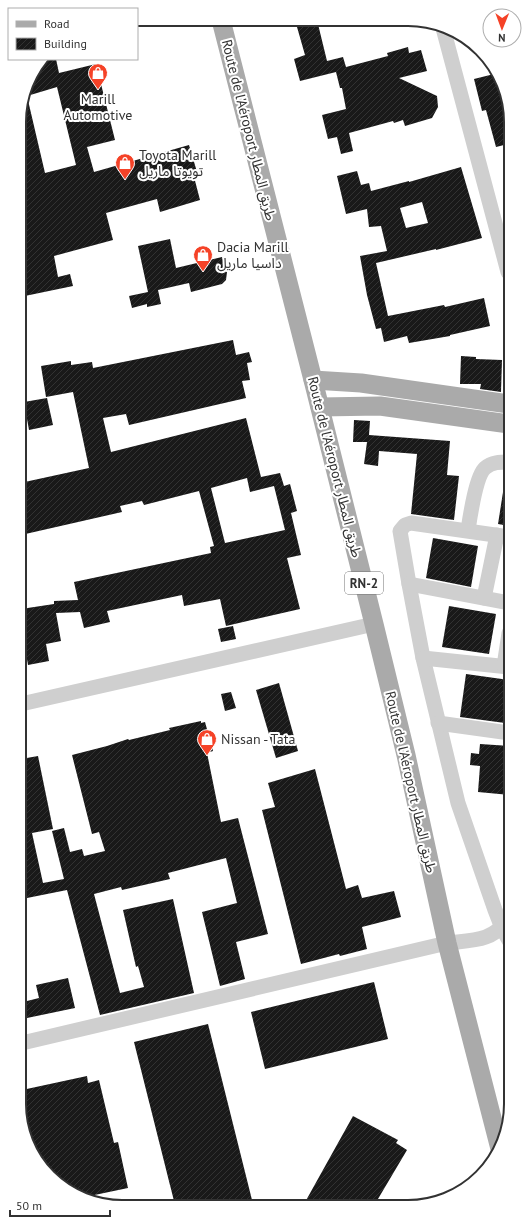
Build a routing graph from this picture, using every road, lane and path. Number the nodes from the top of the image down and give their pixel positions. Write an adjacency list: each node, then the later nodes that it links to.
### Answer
1 (223, 26): 4 (main road, Route de l'Aéroport طريق المطار / RN-2)
2 (444, 33): 3 (street)
3 (504, 257)
4 (313, 380): 5 (main road); 6 (main road, Route de l'Aéroport طريق المطار / RN-2)
5 (504, 403)
6 (320, 407): 7 (main road); 14 (main road, Route de l'Aéroport طريق المطار / RN-2)
7 (504, 423)
8 (504, 462): 9 (street)
9 (468, 530): 10 (street); 11 (street)
10 (503, 536): 12 (street)
11 (409, 584): 12 (street); 15 (street)
12 (484, 598): 13 (street)
13 (504, 601)
14 (374, 624): 17 (street); 22 (main road, Route de l'Aéroport طريق المطار / RN-2)
15 (423, 658): 16 (street); 18 (street)
16 (504, 666)
17 (26, 703)
18 (438, 723): 19 (street); 20 (street)
19 (504, 732)
20 (504, 918)
21 (504, 924): 22 (street)
22 (447, 942): 23 (street); 24 (main road, Route de l'Aéroport طريق المطار / RN-2)
23 (26, 1042)
24 (498, 1139)

